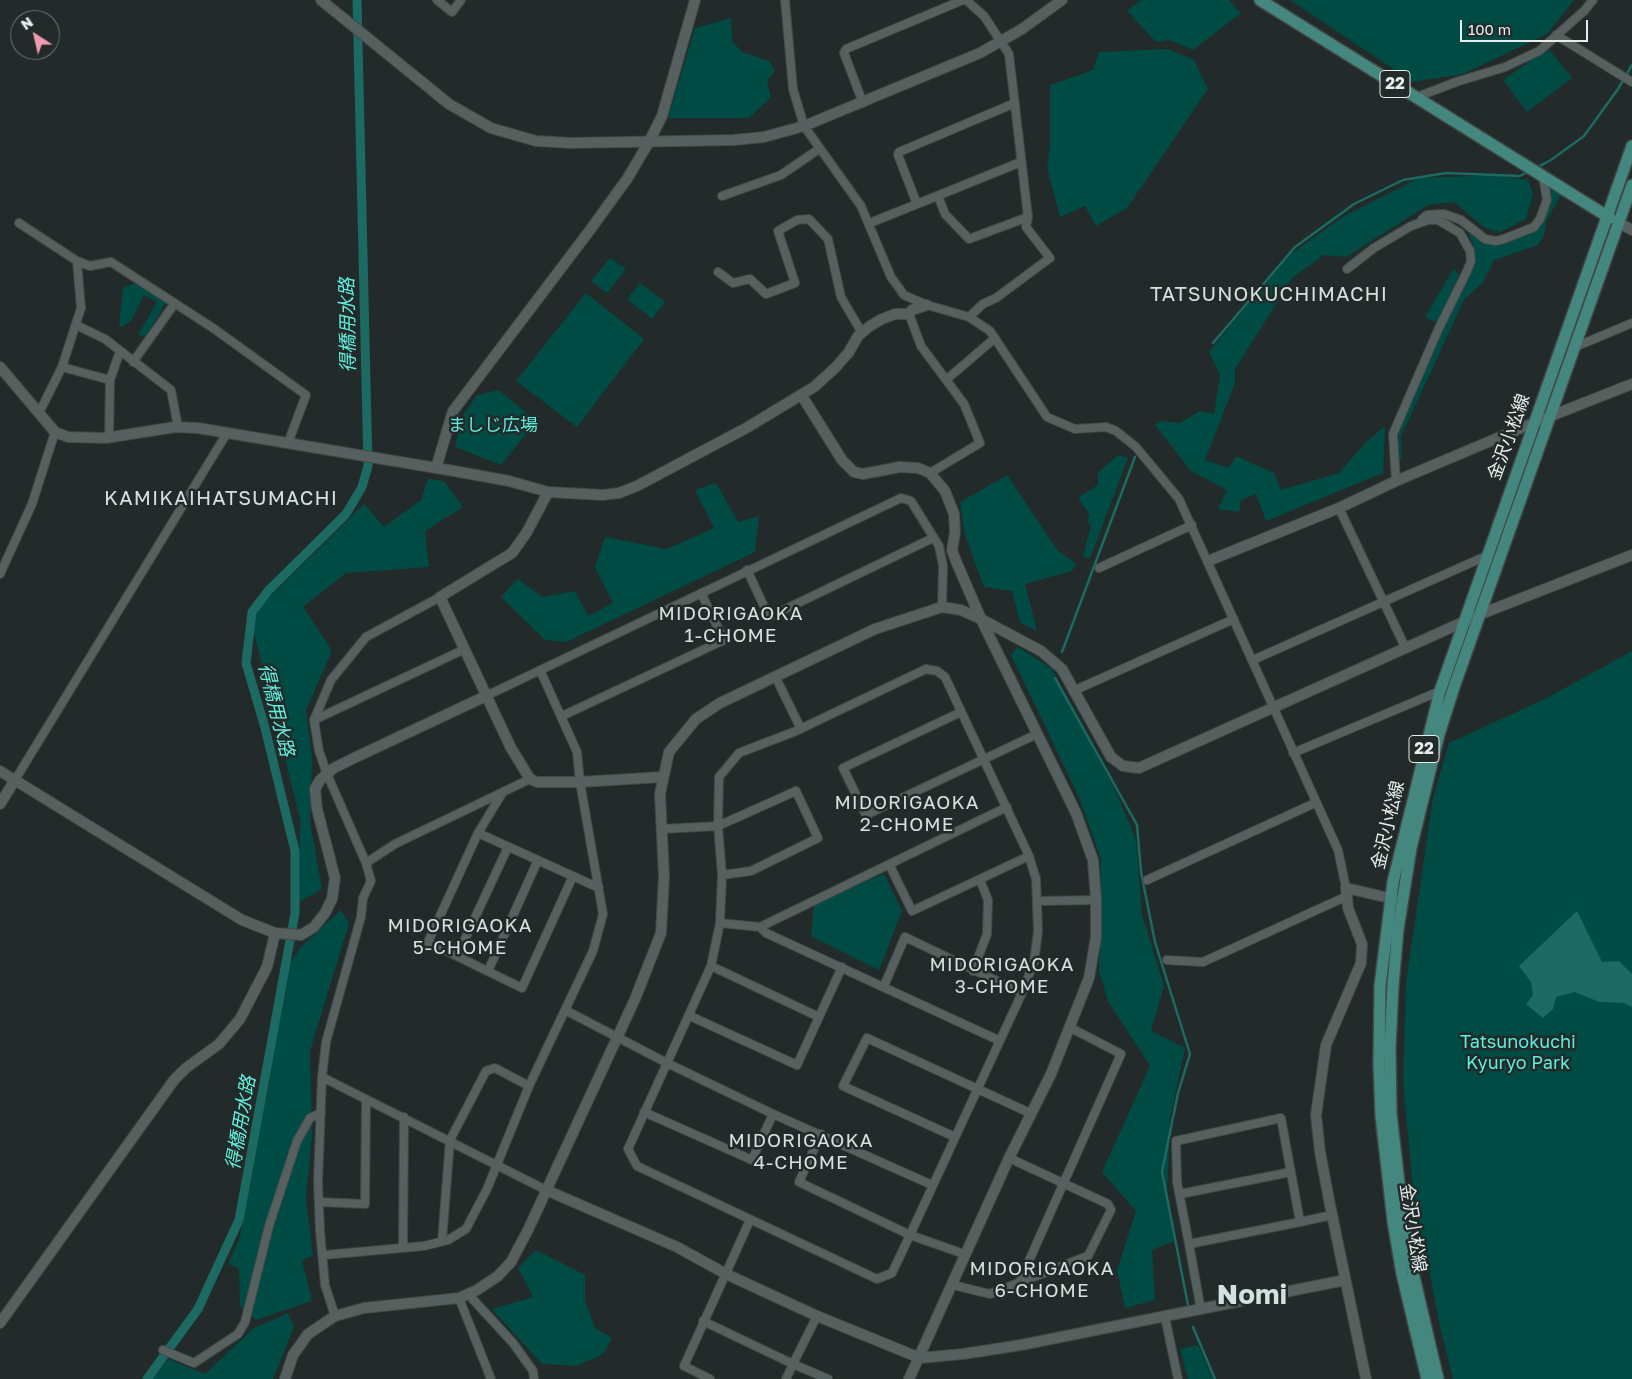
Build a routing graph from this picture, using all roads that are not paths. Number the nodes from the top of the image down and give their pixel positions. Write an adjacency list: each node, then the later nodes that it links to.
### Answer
1 (320, 0): 17 (street)
2 (437, 0): 3 (street)
3 (461, 0)
4 (695, 0): 17 (street)
5 (785, 0): 16 (street)
6 (965, 0): 11 (street); 14 (street)
7 (1062, 0): 11 (street)
8 (1260, 0): 13 (main road, 22)
9 (1593, 0): 10 (street)
10 (1556, 35): 12 (street); 13 (street)
11 (1002, 42): 14 (street); 15 (street)
12 (1631, 82)
13 (1417, 97): 21 (main road, 22)
14 (863, 103): 16 (street)
15 (1015, 103): 20 (street); 25 (street)
16 (804, 126): 17 (street); 19 (street)
17 (649, 142): 61 (street)
18 (1632, 146): 26 (main road, 金沢小松線 / 22)
19 (819, 149): 23 (street); 30 (street)
20 (1021, 162): 24 (street); 27 (street)
21 (1537, 172): 26 (main road, 22); 28 (street)
22 (1632, 186): 31 (main road, 金沢小松線 / 22)
23 (722, 196)
24 (938, 196): 25 (street); 27 (street)
25 (917, 204): 30 (street)
26 (1606, 215): 31 (main road, 22); 55 (main road, 金沢小松線 / 22)
27 (1028, 217): 39 (street)
28 (1419, 222): 34 (street); 63 (street)
29 (19, 223): 33 (street)
30 (870, 223): 37 (street)
31 (1619, 223): 32 (street); 44 (main road, 金沢小松線 / 22)
32 (1632, 230)
33 (77, 261): 36 (street); 41 (street)
34 (1348, 269)
35 (718, 272): 42 (street)
36 (175, 303): 46 (street); 60 (street)
37 (927, 305): 38 (street); 39 (street)
38 (909, 314): 42 (street); 50 (street)
39 (969, 317): 43 (street)
40 (1632, 323): 44 (street)
41 (76, 325): 45 (street); 48 (street)
42 (862, 333): 52 (street)
43 (995, 338): 50 (street); 66 (street)
44 (1575, 346): 54 (main road, 金沢小松線 / 22)
45 (120, 351): 46 (street); 49 (street)
46 (133, 362): 56 (street)
47 (0, 367): 53 (street)
48 (62, 367): 49 (street); 53 (street)
49 (110, 380): 59 (street)
50 (946, 380): 62 (street)
51 (1632, 384): 54 (street)
52 (802, 396): 62 (street); 64 (street)
53 (39, 413): 57 (street)
54 (1549, 418): 55 (street); 78 (main road, 金沢小松線 / 22)
55 (1533, 423): 63 (street); 69 (main road, 金沢小松線 / 22)
56 (178, 427): 58 (street); 59 (street)
57 (55, 432): 59 (street); 73 (street)
58 (227, 433): 60 (street); 102 (street)
59 (109, 437)
60 (288, 443): 61 (street)
61 (436, 468): 64 (street)
62 (930, 473): 79 (street)
63 (1396, 481): 65 (street)
64 (548, 492): 75 (street)
65 (1339, 508): 70 (street); 76 (street)
66 (1192, 525): 70 (street); 71 (street)
67 (933, 538): 72 (street); 72 (street); 77 (street)
68 (1632, 555): 78 (street)
69 (1486, 556): 76 (street); 81 (main road, 金沢小松線 / 22)
70 (1208, 561): 80 (street)
71 (1099, 568)
72 (747, 570): 74 (street)
73 (0, 574)
74 (701, 593): 85 (street); 92 (street)
75 (440, 597): 82 (street); 93 (street)
76 (1383, 602): 83 (street); 84 (street)
77 (942, 607): 79 (street); 86 (street)
78 (1480, 614): 81 (street); 125 (main road, 金沢小松線 / 22)
79 (981, 619): 87 (street); 95 (street)
80 (1234, 619): 84 (street); 87 (street)
81 (1462, 623): 83 (street); 88 (main road, 金沢小松線 / 22)
82 (465, 649): 89 (street); 93 (street)
83 (1406, 649): 90 (street)
84 (1253, 660): 90 (street)
85 (540, 670): 89 (street); 92 (street)
86 (775, 676): 94 (street); 100 (street)
87 (1074, 691): 90 (street)
88 (1440, 691): 96 (street); 122 (main road, 金沢小松線 / 22)
89 (486, 696): 99 (street); 101 (street)
90 (1273, 708): 96 (street)
91 (961, 712): 94 (street); 97 (street); 97 (street)
92 (562, 716): 103 (street)
93 (314, 720): 99 (street)
94 (801, 729): 108 (street)
95 (1038, 734): 97 (street); 123 (street)
96 (1293, 753): 105 (street)
97 (984, 759): 107 (street)
98 (0, 771): 102 (street)
99 (327, 774): 114 (street); 128 (street)
100 (662, 777): 103 (street); 109 (street)
101 (530, 779): 103 (street); 104 (street)
102 (15, 780): 106 (street); 128 (street)
103 (580, 782): 120 (street)
104 (504, 792): 110 (street); 114 (street)
105 (1315, 803): 119 (street); 121 (street)
106 (0, 804)
107 (1008, 808): 112 (street); 115 (street)
108 (718, 826): 109 (street); 116 (street); 116 (street)
109 (662, 829): 141 (street)
110 (478, 833): 111 (street); 129 (street)
111 (508, 847): 113 (street); 129 (street)
112 (1030, 856): 118 (street); 124 (street)
113 (538, 860): 117 (street); 133 (street)
114 (366, 863): 144 (street)
115 (889, 864): 118 (street); 127 (street)
116 (722, 875): 126 (street)
117 (573, 876): 120 (street); 133 (street)
118 (980, 880): 134 (street)
119 (1147, 880)
120 (599, 888): 137 (street)
121 (1346, 892): 122 (street); 130 (street); 164 (street)
122 (1390, 898): 125 (street); 196 (main road, 金沢小松線 / 22)
123 (1096, 900): 124 (street); 140 (street)
124 (1038, 901): 136 (street)
125 (1403, 902): 197 (main road, 金沢小松線 / 22)
126 (720, 922): 127 (street); 131 (street)
127 (760, 927): 132 (street)
128 (280, 933): 183 (street)
129 (457, 956): 133 (street)
130 (1167, 960)
131 (711, 966): 138 (street); 139 (street)
132 (842, 967): 135 (street); 139 (street)
133 (488, 971)
134 (972, 971): 135 (street); 136 (street)
135 (884, 986): 142 (street)
136 (1022, 993): 142 (street)
137 (565, 1010): 141 (street); 145 (street)
138 (690, 1016): 139 (street); 143 (street)
139 (819, 1017)
140 (1071, 1028): 151 (street); 159 (street)
141 (618, 1036): 143 (street); 161 (street)
142 (998, 1040): 146 (street)
143 (667, 1063): 149 (street); 150 (street)
144 (322, 1077): 147 (street); 148 (street)
145 (529, 1086): 155 (street); 157 (street)
146 (977, 1088): 151 (street); 154 (street); 154 (street)
147 (366, 1099): 152 (street); 163 (street)
148 (321, 1112): 163 (street); 184 (street)
149 (644, 1112): 150 (street); 165 (street)
150 (773, 1114): 153 (street)
151 (1032, 1114): 156 (street)
152 (404, 1118): 155 (street); 170 (street)
153 (821, 1134): 160 (street); 167 (street)
154 (954, 1137): 160 (street)
155 (450, 1140): 157 (street); 168 (street)
156 (1009, 1158): 159 (street); 171 (street)
157 (496, 1162): 161 (street); 168 (street)
158 (1291, 1172): 162 (street); 162 (street); 166 (street)
159 (1063, 1183): 175 (street); 175 (street)
160 (932, 1185): 167 (street)
161 (546, 1190): 173 (street); 177 (street)
162 (1180, 1194): 169 (street)
163 (319, 1202): 172 (street)
164 (1332, 1215): 166 (street); 174 (street)
165 (750, 1220): 167 (street); 173 (street)
166 (1300, 1222): 169 (street)
167 (910, 1235): 171 (street)
168 (442, 1241): 170 (street)
169 (1188, 1244): 178 (street)
170 (403, 1248): 172 (street)
171 (964, 1254): 176 (street)
172 (324, 1255): 179 (street)
173 (726, 1274): 180 (street); 182 (street)
174 (1345, 1280): 178 (street); 195 (street)
175 (1020, 1281): 176 (street)
176 (953, 1285): 185 (street)
177 (464, 1296): 179 (street); 188 (street); 189 (street)
178 (1201, 1310): 181 (street)
179 (335, 1316): 187 (street)
180 (817, 1316): 185 (street); 186 (street)
181 (1165, 1317): 185 (street); 194 (street)
182 (703, 1321): 186 (street); 190 (street)
183 (0, 1323)
184 (163, 1350)
185 (920, 1358): 193 (street)
186 (793, 1364): 191 (street); 192 (street)
187 (286, 1379)
188 (491, 1379)
189 (534, 1379)
190 (710, 1379)
191 (786, 1379)
192 (828, 1379)
193 (909, 1379)
194 (1178, 1379)
195 (1366, 1379)
196 (1427, 1379)
197 (1438, 1379)

